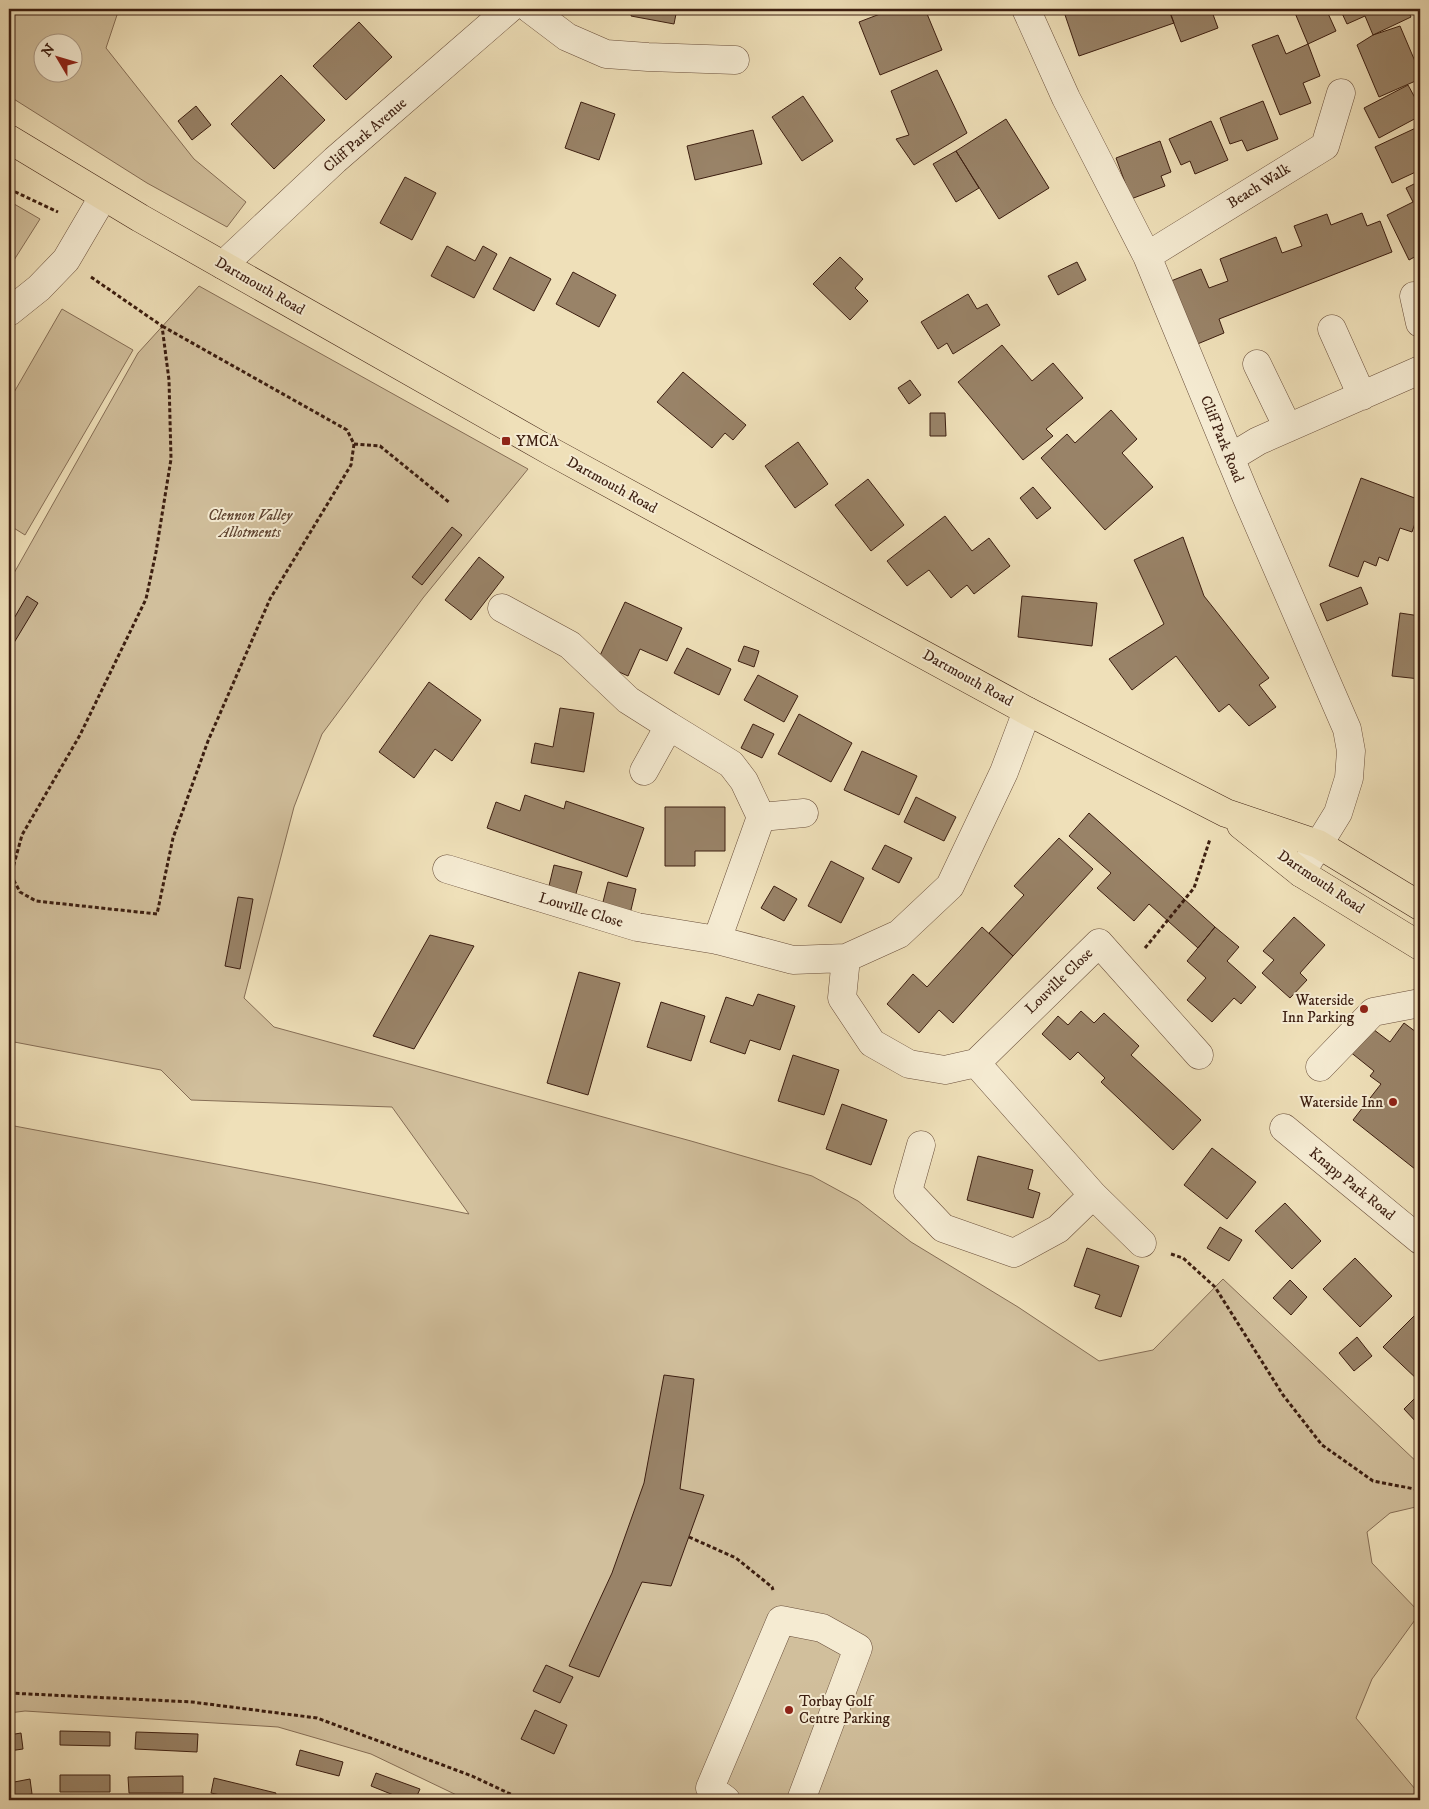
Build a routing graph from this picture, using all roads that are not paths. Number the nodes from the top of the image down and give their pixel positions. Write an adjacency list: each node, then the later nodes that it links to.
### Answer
1 (509, 9): 9 (street, Cliff Park Avenue)
2 (530, 9): 4 (street)
3 (1026, 9): 8 (street, Cliff Park Road)
4 (734, 60)
5 (1341, 93): 8 (street, Beach Walk)
6 (9, 139): 7 (main road, Dartmouth Road)
7 (98, 207): 9 (main road, Dartmouth Road); 11 (street)
8 (1147, 256): 18 (street, Cliff Park Road)
9 (223, 265): 20 (main road, Dartmouth Road)
10 (1414, 296): 12 (street)
11 (9, 312)
12 (1420, 323)
13 (1332, 328): 16 (street)
14 (1258, 364): 17 (street)
15 (1420, 370): 16 (street)
16 (1362, 396): 17 (street)
17 (1288, 428): 18 (street)
18 (1230, 458): 26 (street, Cliff Park Road)
19 (502, 608): 21 (street)
20 (1027, 711): 23 (main road, Dartmouth Road); 32 (street, Louville Close)
21 (670, 726): 22 (street); 25 (street)
22 (644, 771)
23 (1223, 812): 26 (main road, Dartmouth Road); 28 (main road, Dartmouth Road)
24 (804, 813): 25 (street)
25 (761, 817): 30 (street)
26 (1318, 844): 28 (street, Cliff Park Road); 29 (main road, Dartmouth Road)
27 (447, 869): 30 (street, Louville Close)
28 (1301, 873): 31 (main road, Dartmouth Road)
29 (1420, 906)
30 (718, 940): 32 (street, Louville Close)
31 (1420, 946)
32 (846, 958): 35 (street)
33 (1420, 1003): 36 (street)
34 (1199, 1055): 35 (street, Louville Close)
35 (976, 1063): 39 (street)
36 (1320, 1067)
37 (1284, 1128): 40 (street, Knapp Park Road)
38 (921, 1145): 39 (street)
39 (1093, 1195): 41 (street)
40 (1420, 1240)
41 (1142, 1243)
42 (726, 1800): 43 (street)
43 (801, 1800)

